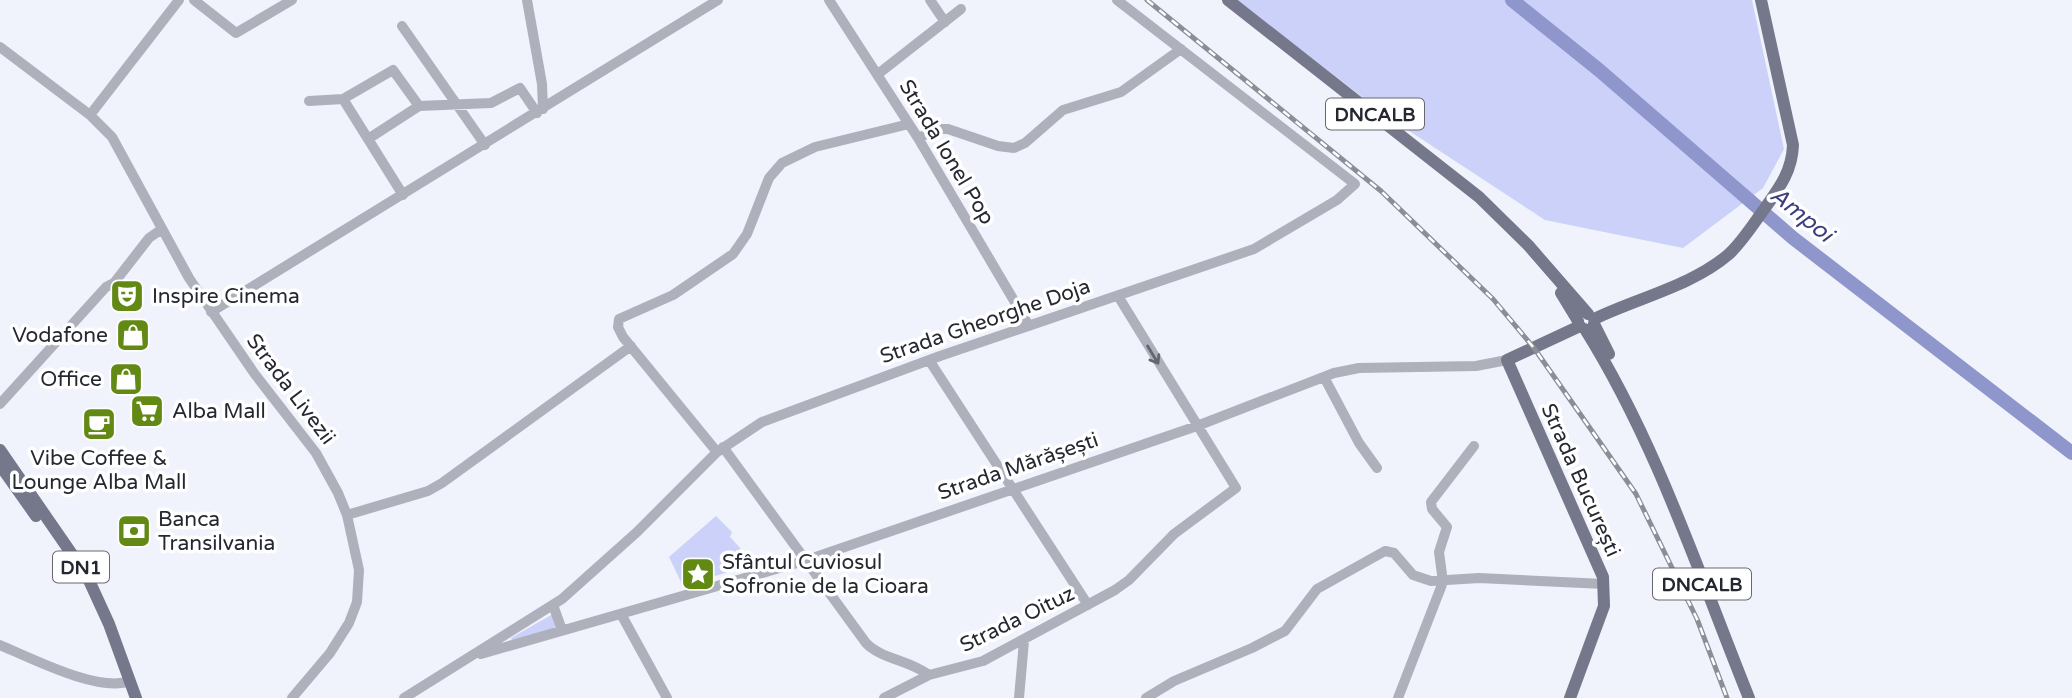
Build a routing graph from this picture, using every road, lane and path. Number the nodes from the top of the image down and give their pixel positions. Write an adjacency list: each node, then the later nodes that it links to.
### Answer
1 (179, 0): 22 (street)
2 (194, 0): 3 (street)
3 (292, 0)
4 (527, 0): 21 (street)
5 (718, 0): 21 (street)
6 (829, 0): 16 (street, Strada Ionel Pop)
7 (930, 0): 12 (street)
8 (1117, 0): 15 (street, Strada Gheorghe Doja)
9 (1228, 0): 31 (main road, DNCALB)
10 (1761, 0): 31 (main road, Strada Mărășești)
11 (961, 9): 12 (street)
12 (945, 22): 16 (street)
13 (402, 26): 19 (street)
14 (0, 47): 22 (street, Strada Livezii)
15 (1181, 48): 24 (street); 29 (street, Strada Gheorghe Doja)
16 (878, 75): 23 (street, Strada Ionel Pop)
17 (343, 99): 18 (street); 20 (street); 25 (street)
18 (309, 101)
19 (458, 104): 20 (street); 21 (street); 26 (street)
20 (419, 106): 25 (street)
21 (540, 111): 26 (street)
22 (90, 116): 28 (street, Strada Livezii)
23 (909, 124): 24 (street, Strada Ionel Pop); 33 (street)
24 (918, 138): 32 (street, Strada Ionel Pop)
25 (368, 139): 27 (street)
26 (485, 145): 27 (street)
27 (403, 195): 30 (street)
28 (162, 229): 30 (street, Strada Livezii); 37 (street)
29 (1118, 296): 32 (street, Strada Gheorghe Doja); 38 (street, one-way to 38)
30 (211, 312): 45 (street, Strada Livezii)
31 (1586, 322): 35 (main road, Strada Mărășești); 68 (main road, DNCALB)
32 (1029, 326): 34 (street, Strada Gheorghe Doja)
33 (631, 346): 41 (street); 45 (street)
34 (929, 360): 41 (street, Strada Gheorghe Doja); 44 (street)
35 (1507, 360): 36 (street, Strada Mărășești); 48 (main road, Strada București)
36 (1324, 377): 38 (street, Strada Mărășești); 43 (street)
37 (0, 404)
38 (1197, 426): 44 (street, Strada Mărășești); 50 (street, Strada Oituz)
39 (1474, 446): 47 (street)
40 (0, 450): 57 (main road, DN1)
41 (720, 450): 46 (street); 49 (street, Strada Gheorghe Doja)
42 (0, 465): 57 (main road, DN1)
43 (1377, 468)
44 (1013, 488): 46 (street, Strada Mărășești); 50 (street)
45 (347, 515): 60 (street, Strada Livezii)
46 (804, 561): 51 (street, Strada Mărășești); 56 (street)
47 (1443, 582): 48 (street); 65 (street); 66 (street)
48 (1604, 584): 67 (main road, Strada București)
49 (553, 605): 52 (street); 55 (street, Strada Gheorghe Doja)
50 (1088, 605): 53 (street, Strada Oituz)
51 (621, 614): 52 (street, Strada Mărășești); 62 (street)
52 (562, 630): 55 (street, Strada Mărășești)
53 (1024, 641): 56 (street, Strada Oituz); 64 (street)
54 (0, 645): 57 (street)
55 (467, 659): 61 (street, Strada Gheorghe Doja)
56 (929, 674): 63 (street, Strada Oituz)
57 (127, 683): 58 (main road, DN1); 59 (main road, DN1)
58 (128, 698)
59 (136, 698)
60 (292, 698)
61 (404, 698)
62 (667, 698)
63 (884, 698)
64 (1018, 698)
65 (1146, 698)
66 (1398, 698)
67 (1570, 698)
68 (1749, 698)

